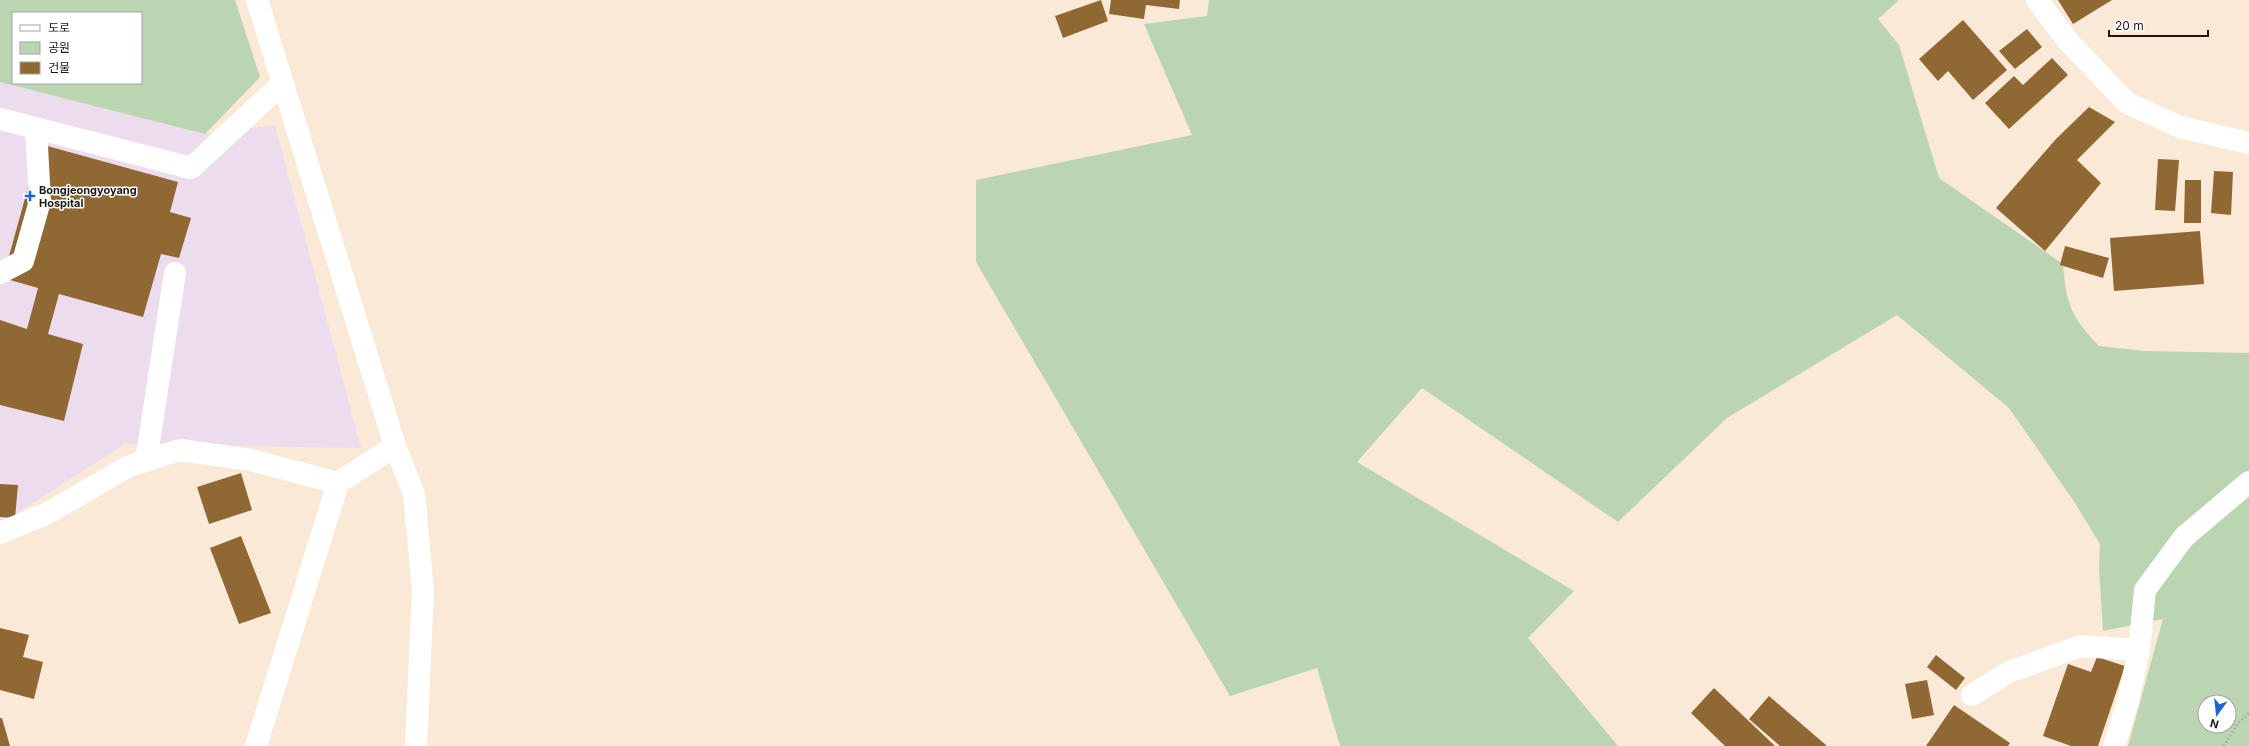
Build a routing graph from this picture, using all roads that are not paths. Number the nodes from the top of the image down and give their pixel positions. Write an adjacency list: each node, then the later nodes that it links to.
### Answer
1 (257, 0): 3 (street)
2 (2037, 0): 6 (street)
3 (283, 83): 5 (street); 9 (street)
4 (0, 119): 5 (street)
5 (36, 128): 7 (street)
6 (2249, 143)
7 (0, 273)
8 (175, 273): 10 (street)
9 (395, 446): 12 (street); 17 (street)
10 (146, 460): 12 (street); 13 (street)
11 (2249, 482): 14 (street)
12 (338, 483): 16 (street)
13 (0, 533)
14 (2139, 650): 15 (street); 18 (street)
15 (1972, 695)
16 (256, 746)
17 (416, 746)
18 (2114, 746)

